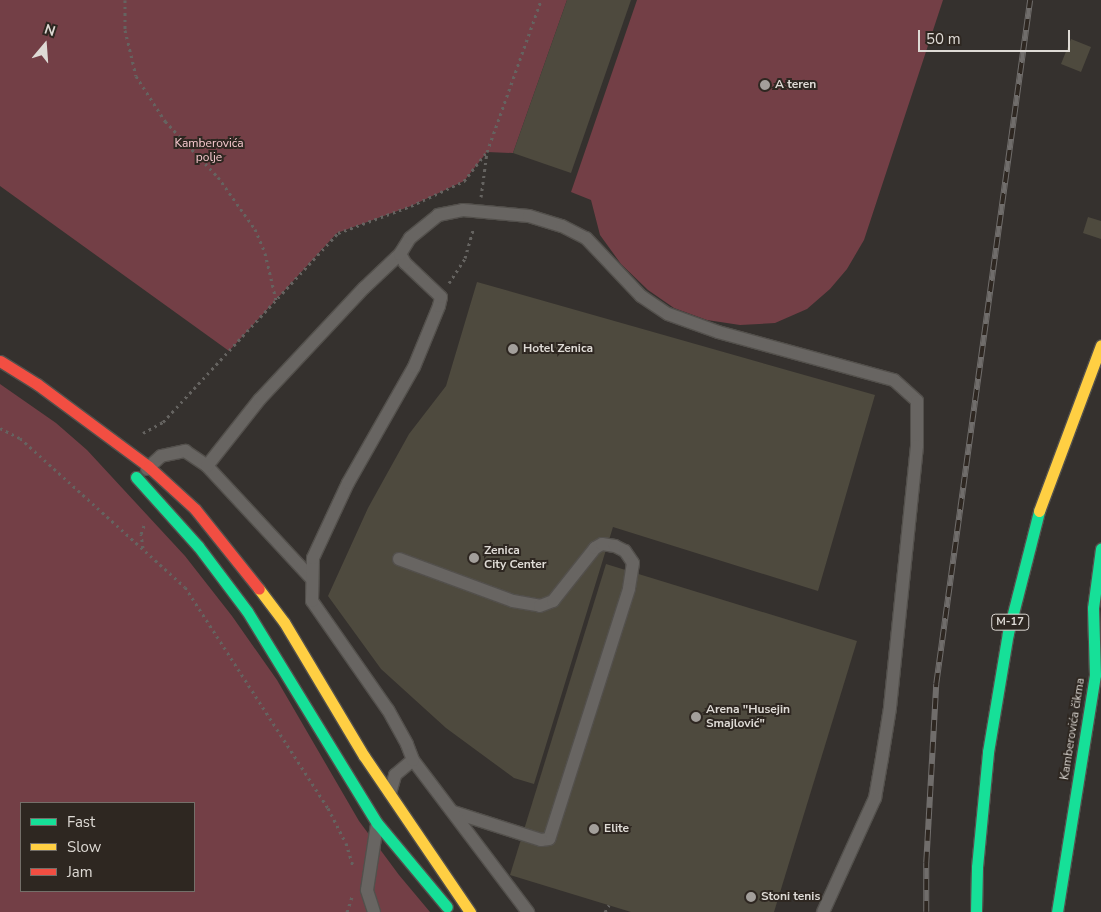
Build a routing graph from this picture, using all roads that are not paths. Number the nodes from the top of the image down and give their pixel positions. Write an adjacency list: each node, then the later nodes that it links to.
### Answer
1 (400, 254): 5 (lane); 10 (lane); 19 (lane)
2 (1101, 346): 20 (main road, M-17)
3 (0, 360): 4 (main road)
4 (75, 412): 6 (main road); 7 (main road)
5 (207, 466): 6 (lane); 10 (lane)
6 (149, 468): 7 (lane); 12 (main road)
7 (138, 479): 14 (main road)
8 (1101, 549): 21 (main road, Kamberovića čikma)
9 (399, 559): 13 (lane)
10 (312, 579): 11 (lane)
11 (413, 760): 12 (lane); 13 (lane)
12 (390, 794): 14 (lane); 17 (main road)
13 (453, 812): 18 (lane)
14 (377, 823): 15 (lane); 16 (main road)
15 (374, 912)
16 (451, 912)
17 (470, 912)
18 (528, 912)
19 (823, 912)
20 (976, 912)
21 (1057, 912)

